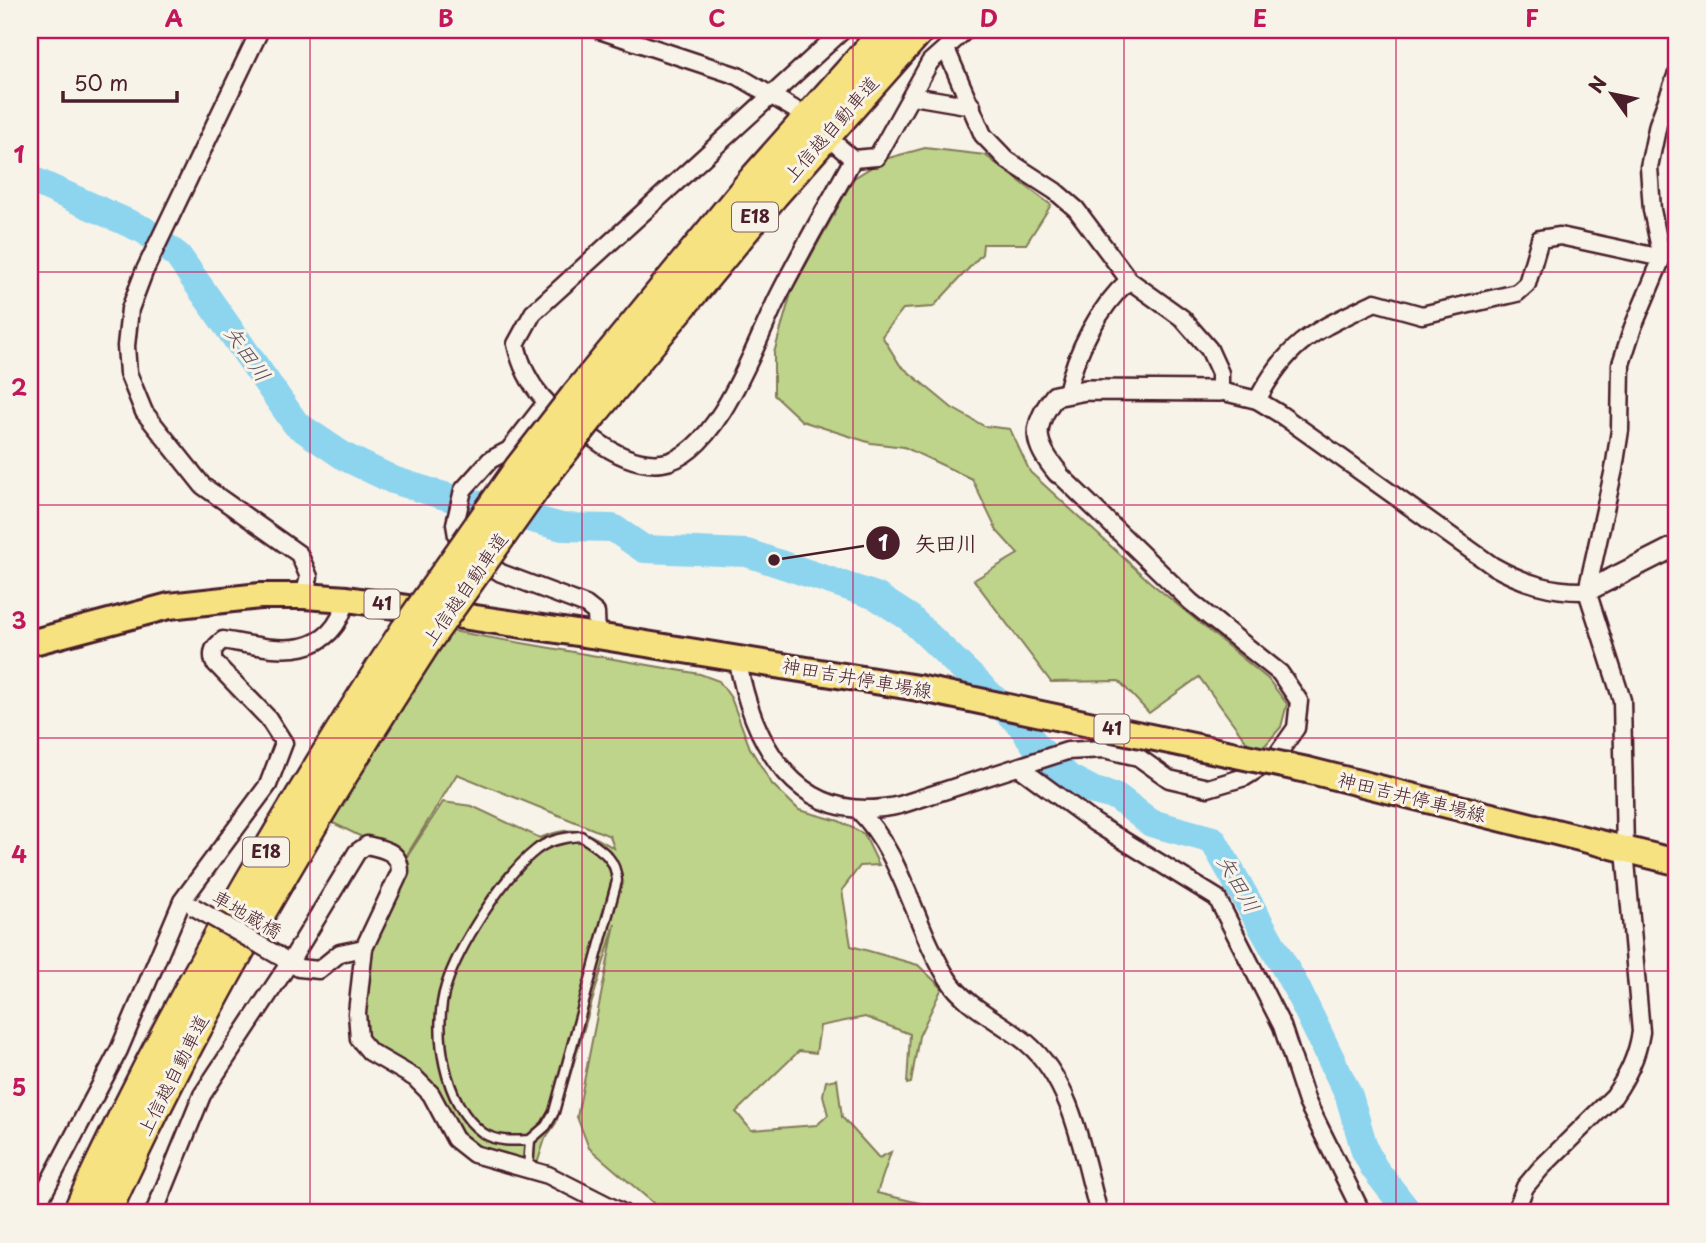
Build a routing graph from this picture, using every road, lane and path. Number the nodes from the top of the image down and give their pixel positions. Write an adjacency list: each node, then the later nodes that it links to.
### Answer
1 (260, 30): 25 (street)
2 (599, 30): 9 (street)
3 (843, 30): 9 (street)
4 (886, 30): 20 (highway, 上信越自動車道 / E18)
5 (920, 30): 20 (highway, 上信越自動車道 / E18)
6 (966, 30): 7 (street)
7 (946, 49): 10 (street); 11 (street)
8 (1676, 76): 15 (street)
9 (773, 94): 12 (street); 21 (street)
10 (913, 96): 11 (street); 14 (street)
11 (972, 106): 16 (street)
12 (794, 108)
13 (838, 146): 14 (street)
14 (853, 159): 21 (street)
15 (1662, 258): 19 (street); 24 (street)
16 (1129, 280): 17 (street); 18 (street)
17 (1220, 391): 18 (street); 19 (street)
18 (1067, 392): 22 (street)
19 (1257, 400): 24 (street)
20 (585, 403): 27 (highway, 上信越自動車道 / E18, bridge)
21 (545, 404): 28 (street)
22 (1058, 473): 31 (street)
23 (1676, 546): 24 (street)
24 (1587, 592): 33 (street)
25 (304, 596): 26 (main road, 神田吉井停車場線 / 41); 29 (main road, 神田吉井停車場線 / 41)
26 (347, 598): 28 (main road, 神田吉井停車場線 / 41); 35 (street)
27 (417, 635): 38 (highway, 上信越自動車道 / E18); 39 (highway, 上信越自動車道 / E18)
28 (597, 636): 30 (main road, 神田吉井停車場線 / 41)
29 (30, 643)
30 (737, 657): 32 (street); 33 (main road, 神田吉井停車場線 / 41, bridge)
31 (1027, 764): 32 (street); 50 (street)
32 (858, 810): 49 (street)
33 (1625, 850): 34 (main road, 神田吉井停車場線 / 41); 51 (street)
34 (1676, 862)
35 (188, 904): 37 (street, 車地蔵橋, bridge); 42 (street)
36 (364, 948): 37 (street); 37 (street); 41 (street)
37 (284, 959): 47 (street)
38 (215, 992): 45 (highway, 上信越自動車道 / E18); 46 (highway)
39 (139, 1082): 43 (highway); 44 (highway, 上信越自動車道 / E18)
40 (530, 1140): 40 (lane); 41 (lane)
41 (528, 1169): 48 (street)
42 (33, 1213)
43 (69, 1213)
44 (77, 1213)
45 (106, 1213)
46 (119, 1213)
47 (154, 1213)
48 (623, 1213)
49 (1099, 1213)
50 (1362, 1213)
51 (1515, 1213)

